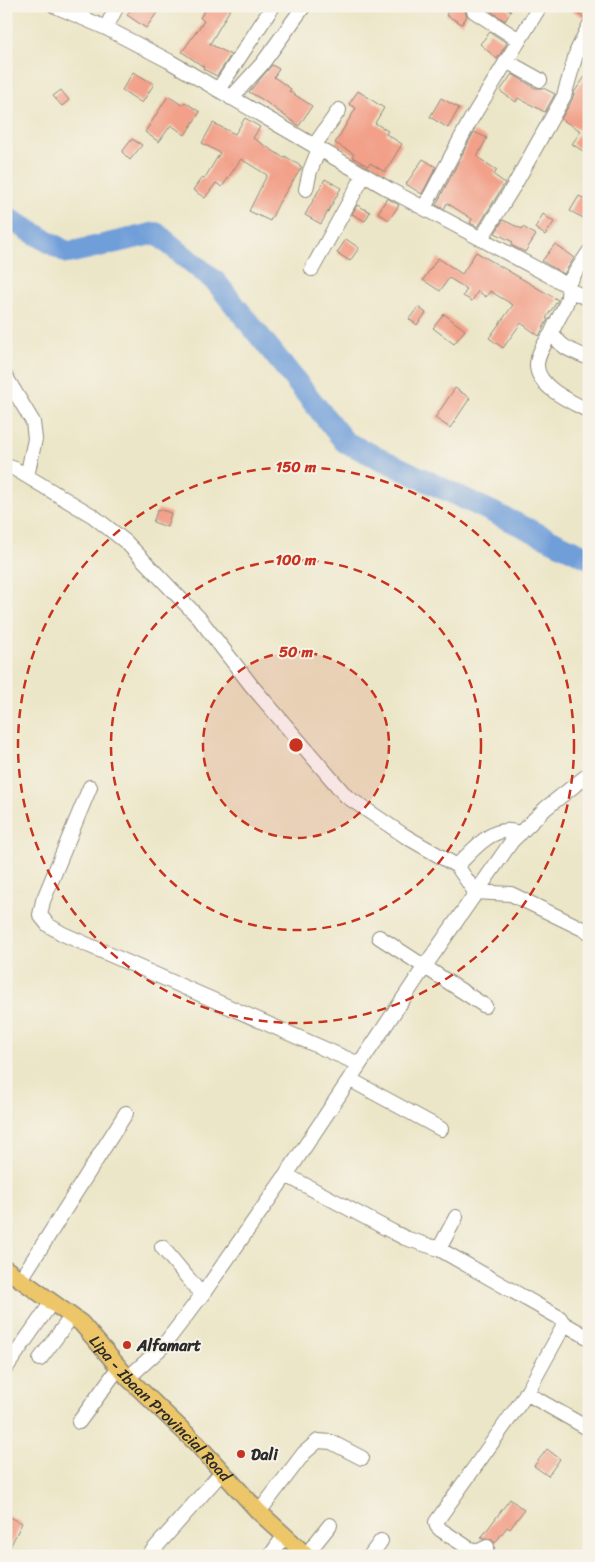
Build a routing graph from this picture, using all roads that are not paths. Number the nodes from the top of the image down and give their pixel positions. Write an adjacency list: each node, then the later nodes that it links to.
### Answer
1 (55, 6): 8 (street)
2 (117, 6): 8 (street)
3 (273, 6): 12 (street)
4 (304, 6): 13 (street)
5 (540, 6): 9 (street)
6 (474, 11): 9 (street)
7 (589, 26): 19 (street)
8 (106, 28): 12 (street)
9 (519, 40): 10 (street)
10 (506, 61): 11 (street); 18 (street)
11 (540, 80)
12 (218, 90): 13 (street)
13 (231, 98): 15 (street)
14 (339, 110): 15 (street)
15 (316, 148): 16 (street); 17 (street)
16 (364, 176): 18 (street); 21 (street)
17 (306, 188)
18 (424, 208): 19 (street)
19 (481, 240): 22 (street)
20 (589, 252): 22 (street)
21 (312, 269)
22 (568, 288): 23 (street); 24 (street)
23 (589, 299)
24 (552, 332): 25 (street); 27 (street)
25 (589, 358)
26 (6, 377): 29 (street)
27 (589, 411)
28 (6, 466): 29 (street)
29 (27, 476): 33 (street)
30 (589, 774): 32 (street)
31 (90, 787): 39 (street)
32 (521, 833): 33 (street); 34 (street)
33 (457, 866): 34 (street)
34 (476, 892): 35 (street); 37 (street)
35 (589, 932)
36 (379, 937): 37 (street)
37 (425, 966): 38 (street); 39 (street)
38 (485, 1006)
39 (359, 1064): 40 (street)
40 (349, 1079): 42 (street); 43 (street)
41 (126, 1113): 48 (street)
42 (441, 1129)
43 (286, 1175): 46 (street); 49 (street)
44 (456, 1217): 46 (street)
45 (162, 1247): 49 (street)
46 (439, 1249): 52 (street)
47 (6, 1270): 48 (main road, Lipa - Ibaan Provincial Road)
48 (21, 1279): 50 (main road, Lipa - Ibaan Provincial Road)
49 (202, 1295): 56 (street)
50 (52, 1302): 51 (main road, Lipa - Ibaan Provincial Road); 55 (street)
51 (72, 1316): 54 (street); 56 (main road, Lipa - Ibaan Provincial Road)
52 (563, 1324): 53 (street); 57 (street)
53 (589, 1338)
54 (40, 1359)
55 (6, 1368)
56 (124, 1372): 58 (street); 61 (main road, Lipa - Ibaan Provincial Road)
57 (526, 1393): 59 (street); 66 (street)
58 (78, 1422)
59 (589, 1430)
60 (362, 1458): 62 (street)
61 (222, 1472): 62 (main road, Lipa - Ibaan Provincial Road); 68 (street)
62 (259, 1512): 64 (main road, Lipa - Ibaan Provincial Road)
63 (330, 1525): 67 (street)
64 (285, 1536): 67 (main road, Lipa - Ibaan Provincial Road); 69 (street)
65 (380, 1541): 70 (street)
66 (487, 1546)
67 (307, 1555)
68 (148, 1556)
69 (270, 1556)
70 (370, 1556)

